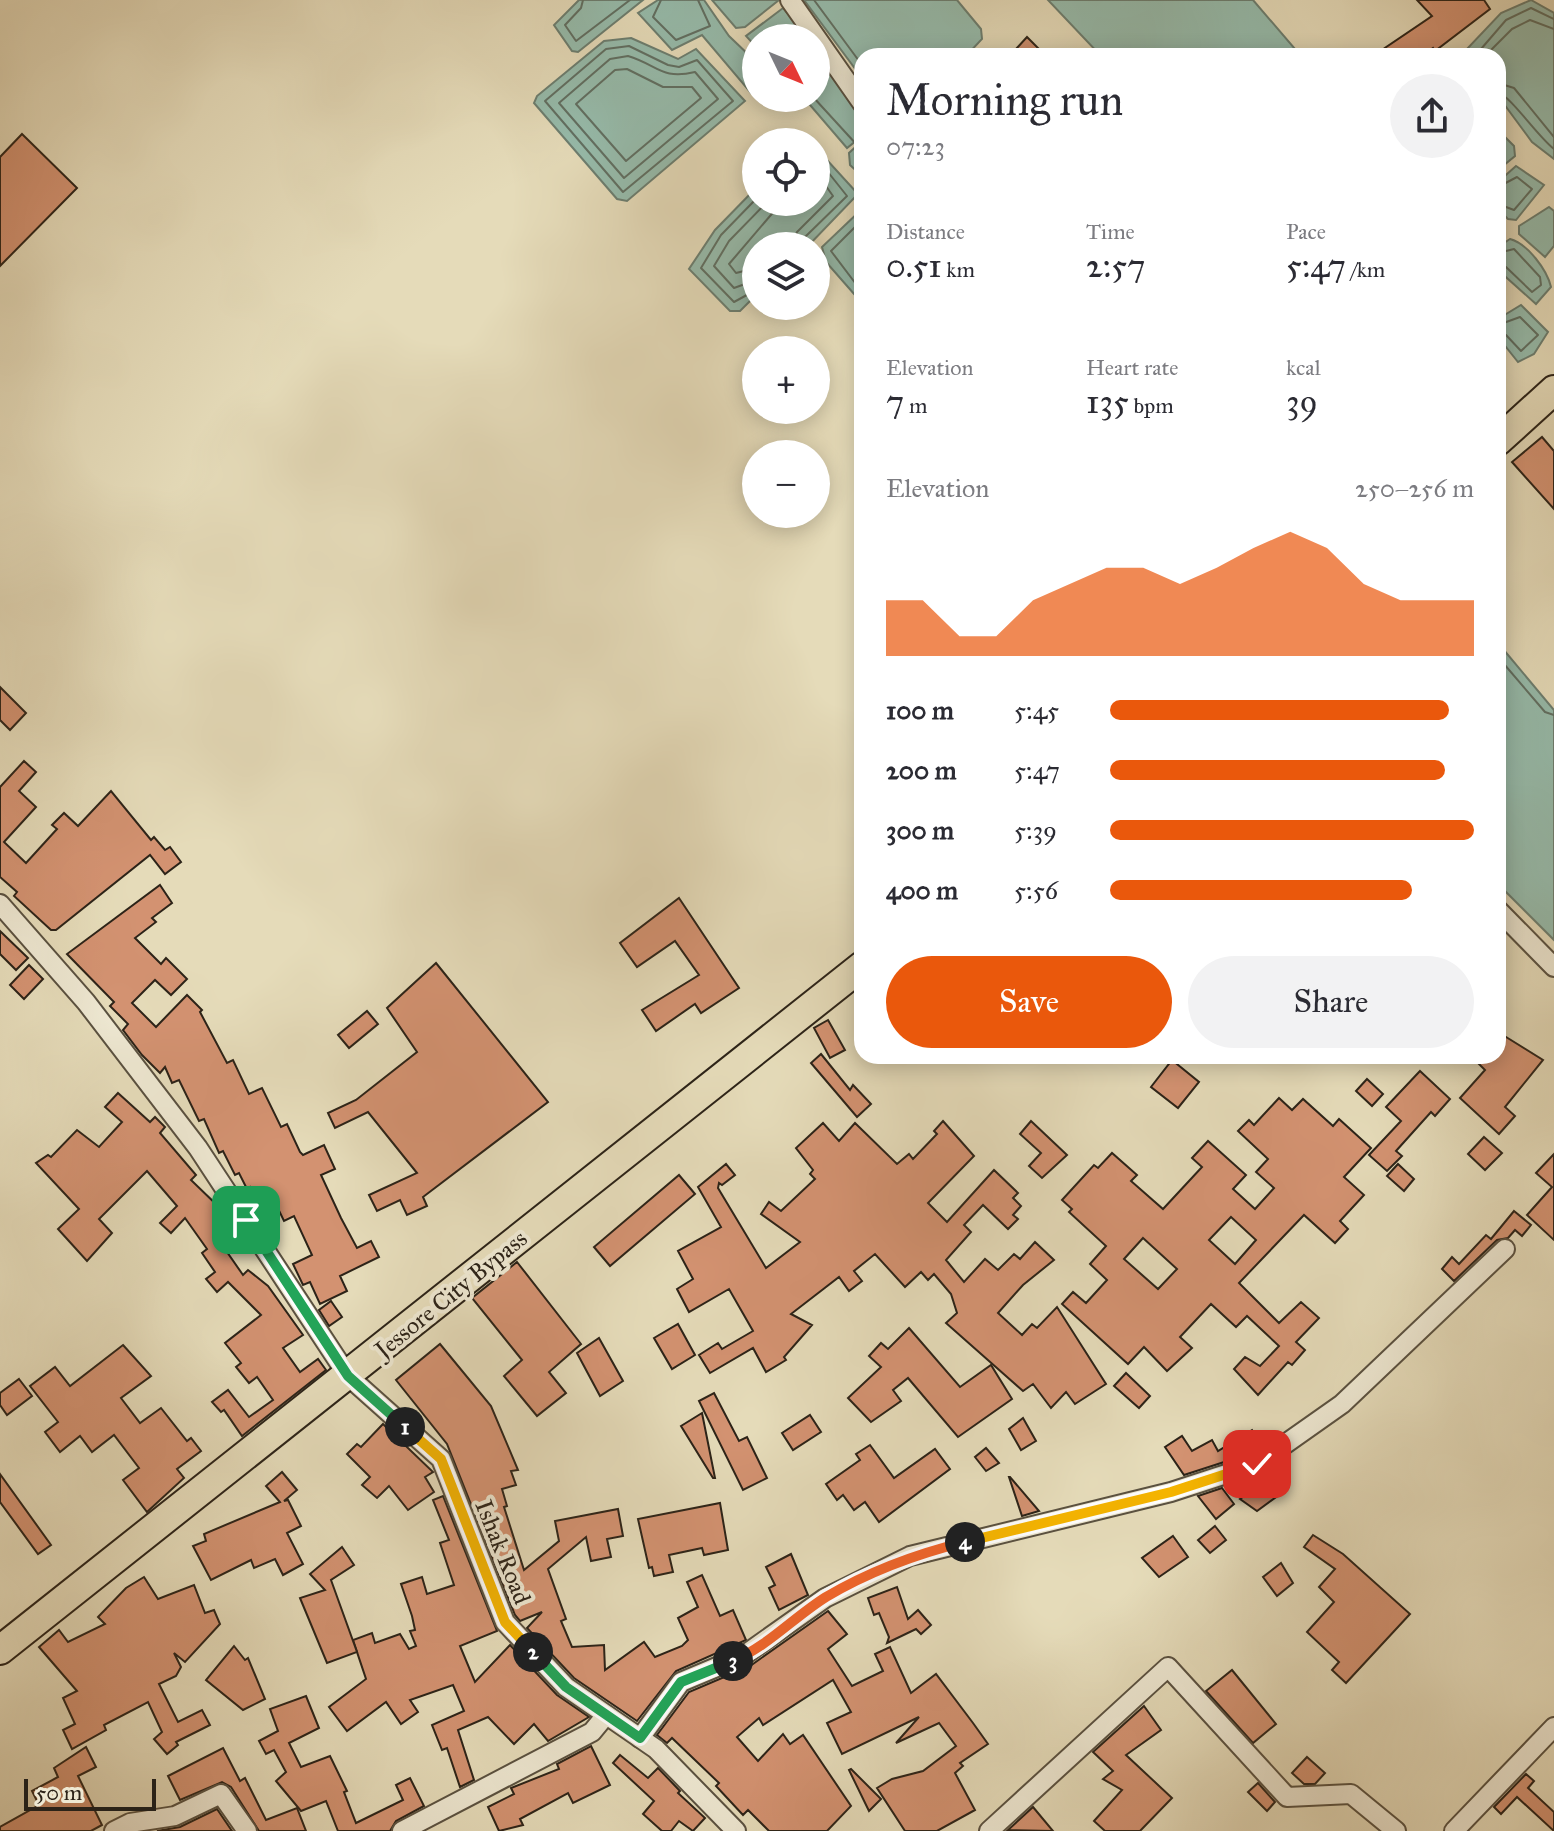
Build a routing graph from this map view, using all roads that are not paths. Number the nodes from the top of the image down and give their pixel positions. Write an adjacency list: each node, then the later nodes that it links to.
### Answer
1 (790, 0): 2 (street)
2 (854, 92)
3 (1554, 390): 4 (highway)
4 (1506, 434)
5 (0, 904): 10 (street, Ishak Road)
6 (1506, 918): 7 (street)
7 (1554, 967)
8 (854, 972): 10 (highway, Jessore City Bypass)
9 (1505, 1249): 14 (street)
10 (348, 1376): 11 (highway, Jessore City Bypass); 12 (street, Ishak Road)
11 (0, 1650)
12 (606, 1715): 14 (street, Ishak Road); 17 (street)
13 (1554, 1727): 21 (street)
14 (640, 1738): 18 (street, Ishak Road)
15 (114, 1831): 16 (street)
16 (247, 1831)
17 (402, 1831)
18 (736, 1831)
19 (989, 1831): 20 (street)
20 (1396, 1831)
21 (1454, 1831)

